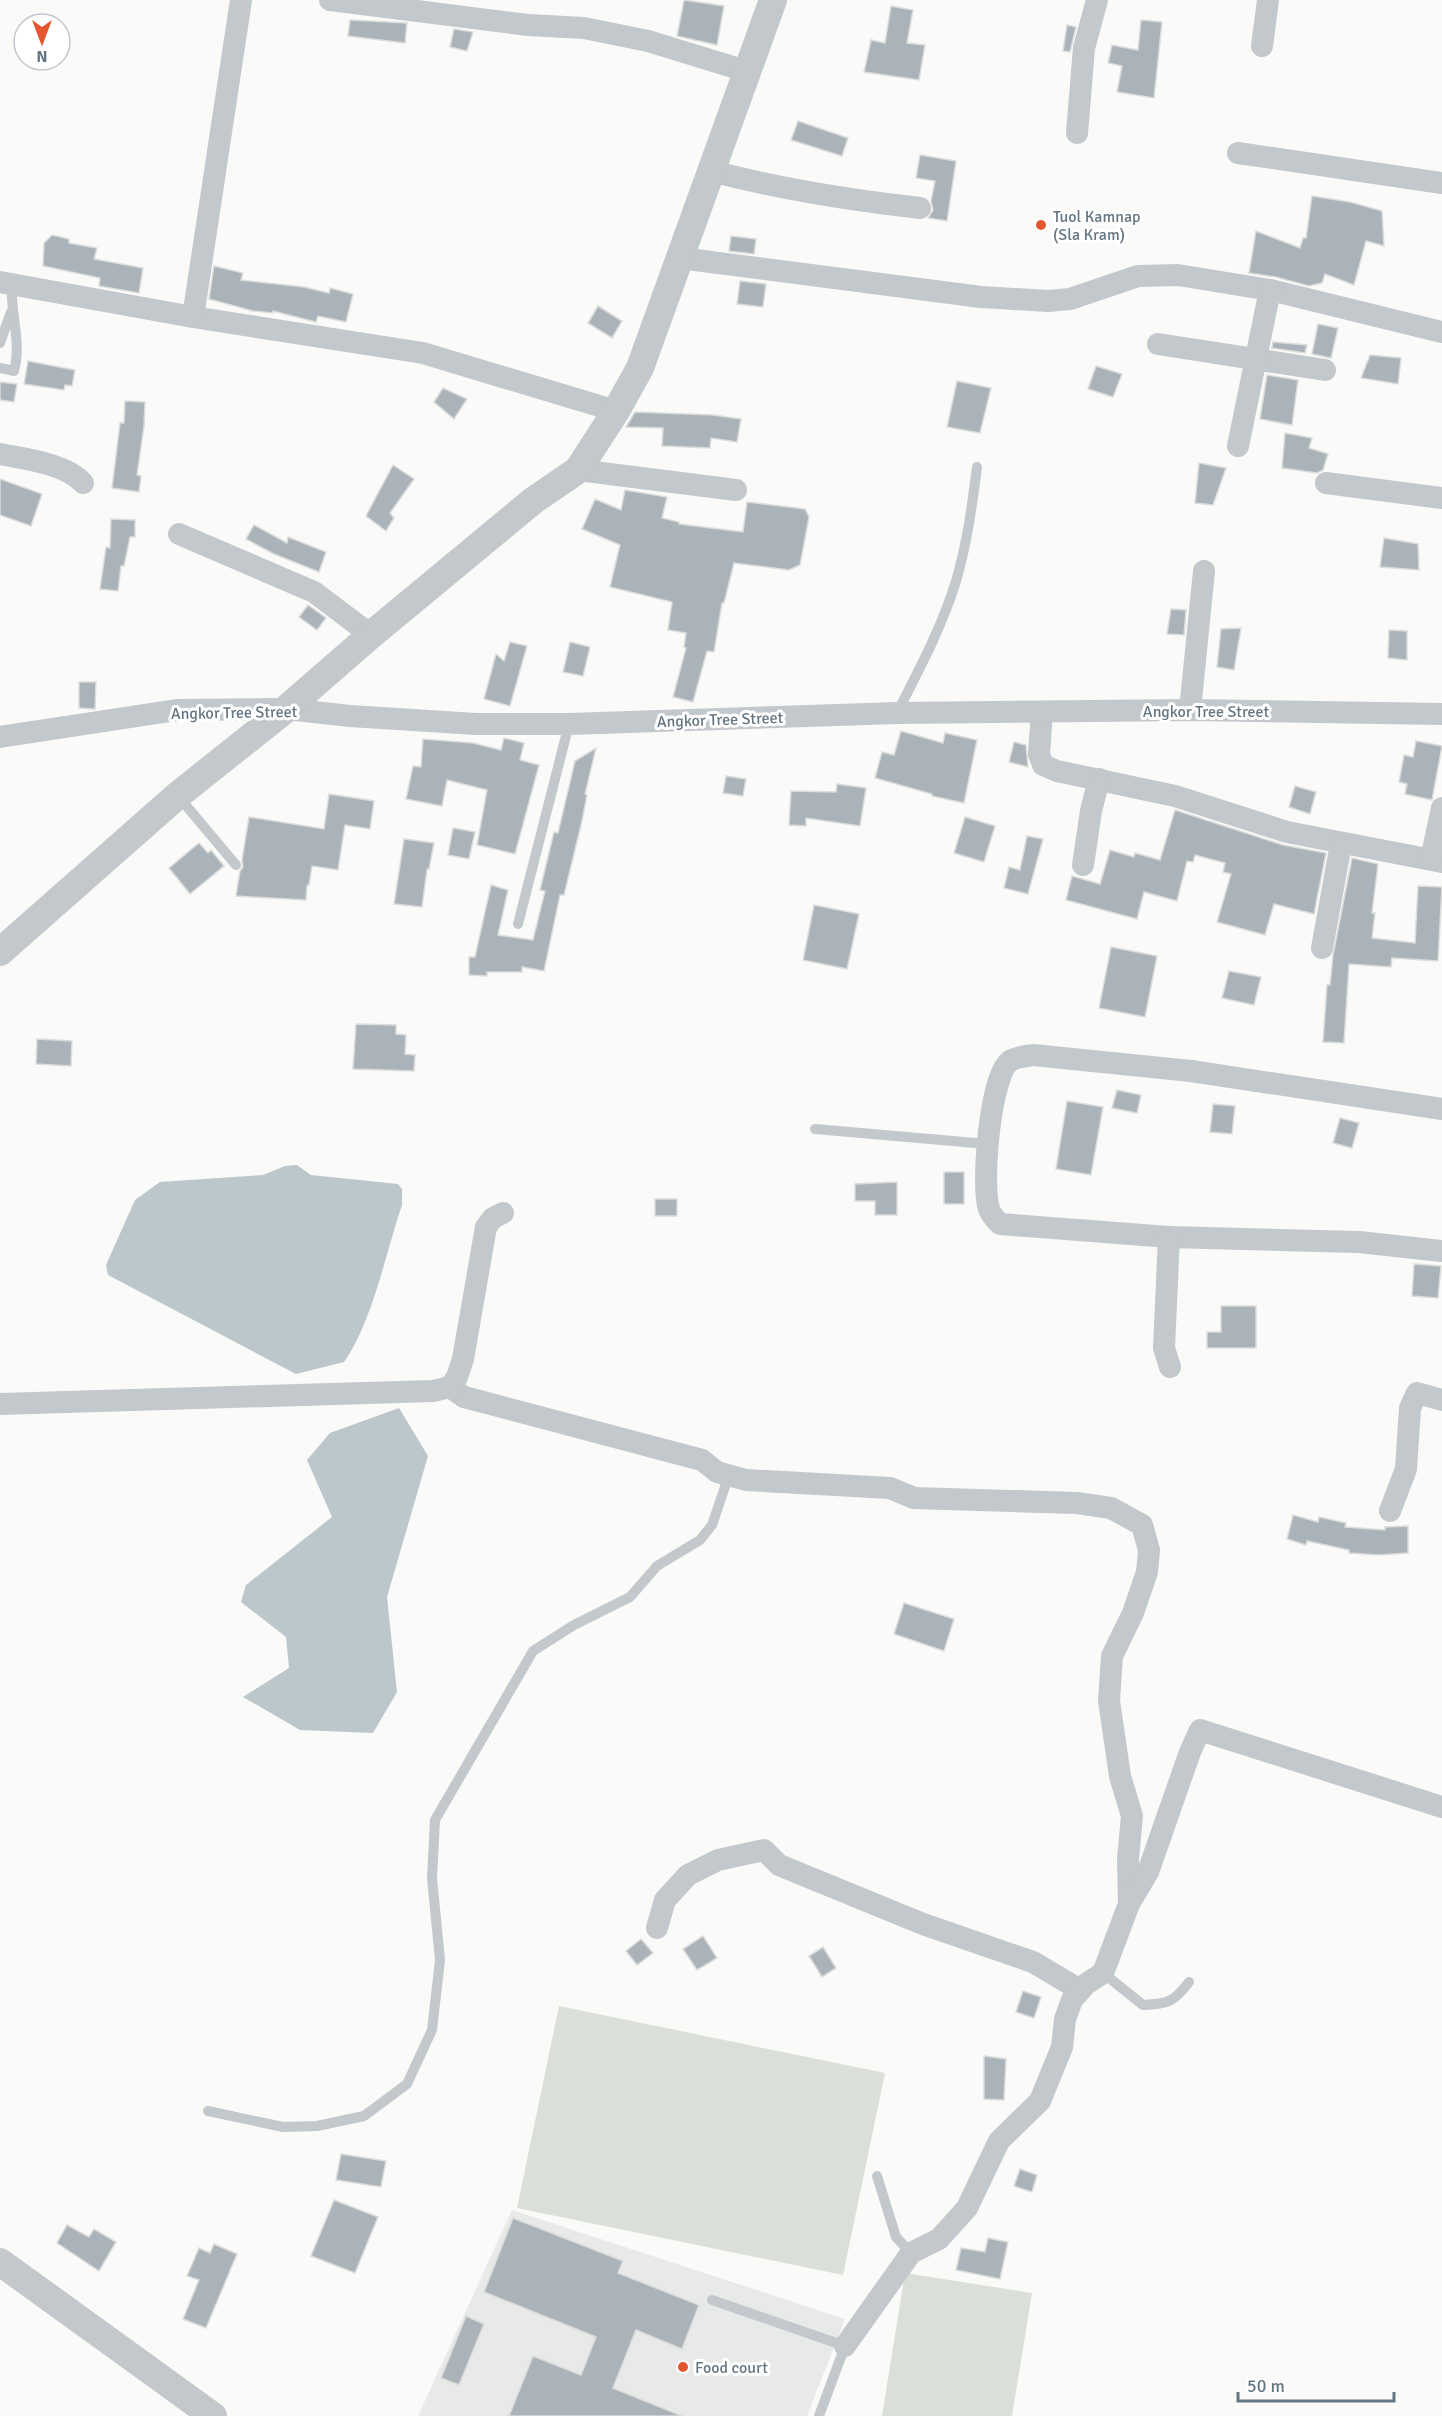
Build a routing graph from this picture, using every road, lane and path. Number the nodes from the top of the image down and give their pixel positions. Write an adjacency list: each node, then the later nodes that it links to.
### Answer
1 (241, 0): 17 (street)
2 (330, 0): 7 (street)
3 (773, 0): 7 (street)
4 (1097, 0): 8 (street)
5 (1268, 0): 6 (street)
6 (1262, 46)
7 (746, 71): 10 (street)
8 (1077, 133)
9 (1238, 153): 11 (street)
10 (711, 171): 12 (street); 13 (street)
11 (1438, 177)
12 (920, 208)
13 (680, 258): 15 (street); 24 (street)
14 (6, 284): 16 (lane); 17 (street)
15 (1270, 290): 18 (street); 21 (street)
16 (11, 312): 19 (lane); 22 (lane)
17 (194, 317): 24 (street)
18 (1442, 332)
19 (0, 343)
20 (1158, 344): 21 (street)
21 (1256, 359): 23 (street); 25 (street)
22 (0, 368)
23 (1325, 370)
24 (616, 411): 28 (street)
25 (1238, 446)
26 (0, 454): 29 (street)
27 (977, 467): 39 (lane)
28 (578, 470): 31 (street); 35 (street)
29 (83, 483)
30 (1326, 483): 32 (street)
31 (736, 490)
32 (1442, 498)
33 (179, 534): 35 (street)
34 (1203, 571): 37 (street)
35 (371, 635): 36 (street)
36 (286, 709): 41 (street, Angkor Tree Street); 42 (street, Angkor Tree Street); 44 (street)
37 (1190, 710): 38 (street, Angkor Tree Street); 40 (street, Angkor Tree Street)
38 (1042, 712): 39 (street, Angkor Tree Street); 43 (street)
39 (897, 713): 41 (street, Angkor Tree Street)
40 (1442, 714)
41 (569, 724): 50 (lane)
42 (0, 737)
43 (1099, 779): 46 (street); 49 (street)
44 (178, 795): 48 (lane); 52 (street)
45 (1442, 808): 47 (street)
46 (1341, 843): 47 (street); 51 (street)
47 (1436, 860)
48 (236, 865)
49 (1083, 865)
50 (518, 924)
51 (1322, 948)
52 (0, 952)
53 (1442, 1109): 55 (street)
54 (815, 1129): 55 (lane)
55 (987, 1144): 57 (street)
56 (503, 1213): 60 (street)
57 (1169, 1237): 58 (street); 59 (street)
58 (1442, 1251)
59 (1170, 1367)
60 (450, 1387): 62 (street); 63 (street)
61 (1442, 1400): 64 (street)
62 (0, 1404)
63 (729, 1475): 66 (street); 71 (lane)
64 (1390, 1511)
65 (1442, 1807): 66 (street)
66 (1130, 1904): 68 (street)
67 (657, 1928): 70 (street)
68 (1103, 1973): 69 (lane); 70 (street)
69 (1189, 1982)
70 (1080, 1990): 73 (street)
71 (208, 2111)
72 (877, 2175): 73 (lane)
73 (911, 2253): 76 (street)
74 (0, 2262): 77 (street)
75 (712, 2300): 76 (lane)
76 (845, 2346): 78 (lane)
77 (213, 2416)
78 (819, 2416)

